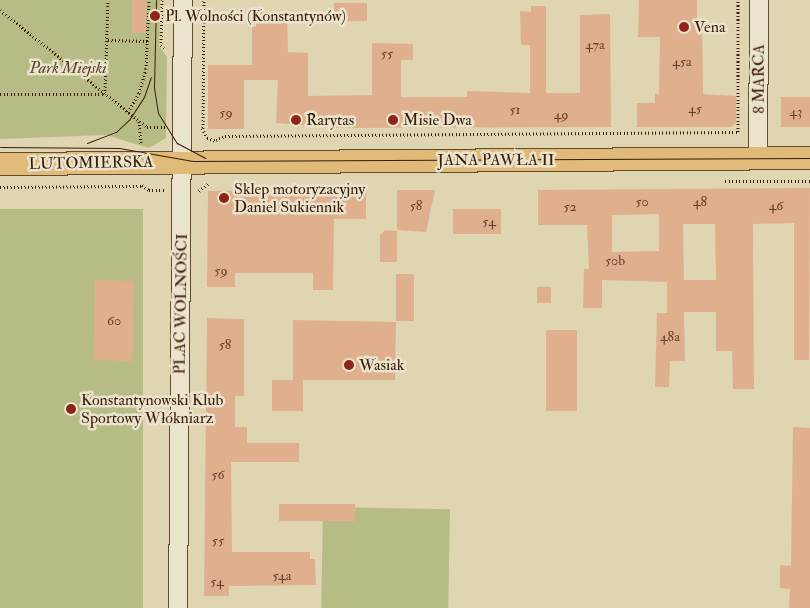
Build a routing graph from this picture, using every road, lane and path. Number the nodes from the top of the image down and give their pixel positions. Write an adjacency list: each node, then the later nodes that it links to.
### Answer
1 (108, 0): 7 (path)
2 (149, 0): 8 (path)
3 (183, 0): 22 (street, PLAC WOLNOŚCI)
4 (204, 0): 15 (path)
5 (759, 0): 20 (street, 8 MARCA)
6 (0, 10): 10 (path)
7 (108, 40): 8 (path); 10 (path)
8 (148, 40): 11 (path)
9 (0, 94): 10 (path)
10 (105, 94): 11 (path)
11 (128, 112): 12 (path)
12 (139, 120): 13 (path); 19 (path)
13 (172, 127)
14 (197, 128): 15 (path)
15 (203, 128): 17 (path)
16 (738, 132): 17 (path)
17 (216, 140): 18 (path)
18 (216, 148)
19 (142, 151)
20 (758, 158): 21 (main road, JANA PAWŁA II); 22 (main road, JANA PAWŁA II)
21 (810, 158)
22 (182, 162): 23 (main road, LUTOMIERSKA); 28 (street, PLAC WOLNOŚCI)
23 (0, 164)
24 (142, 180): 25 (path)
25 (142, 186): 26 (path); 27 (path)
26 (0, 187)
27 (171, 191)
28 (178, 608)

